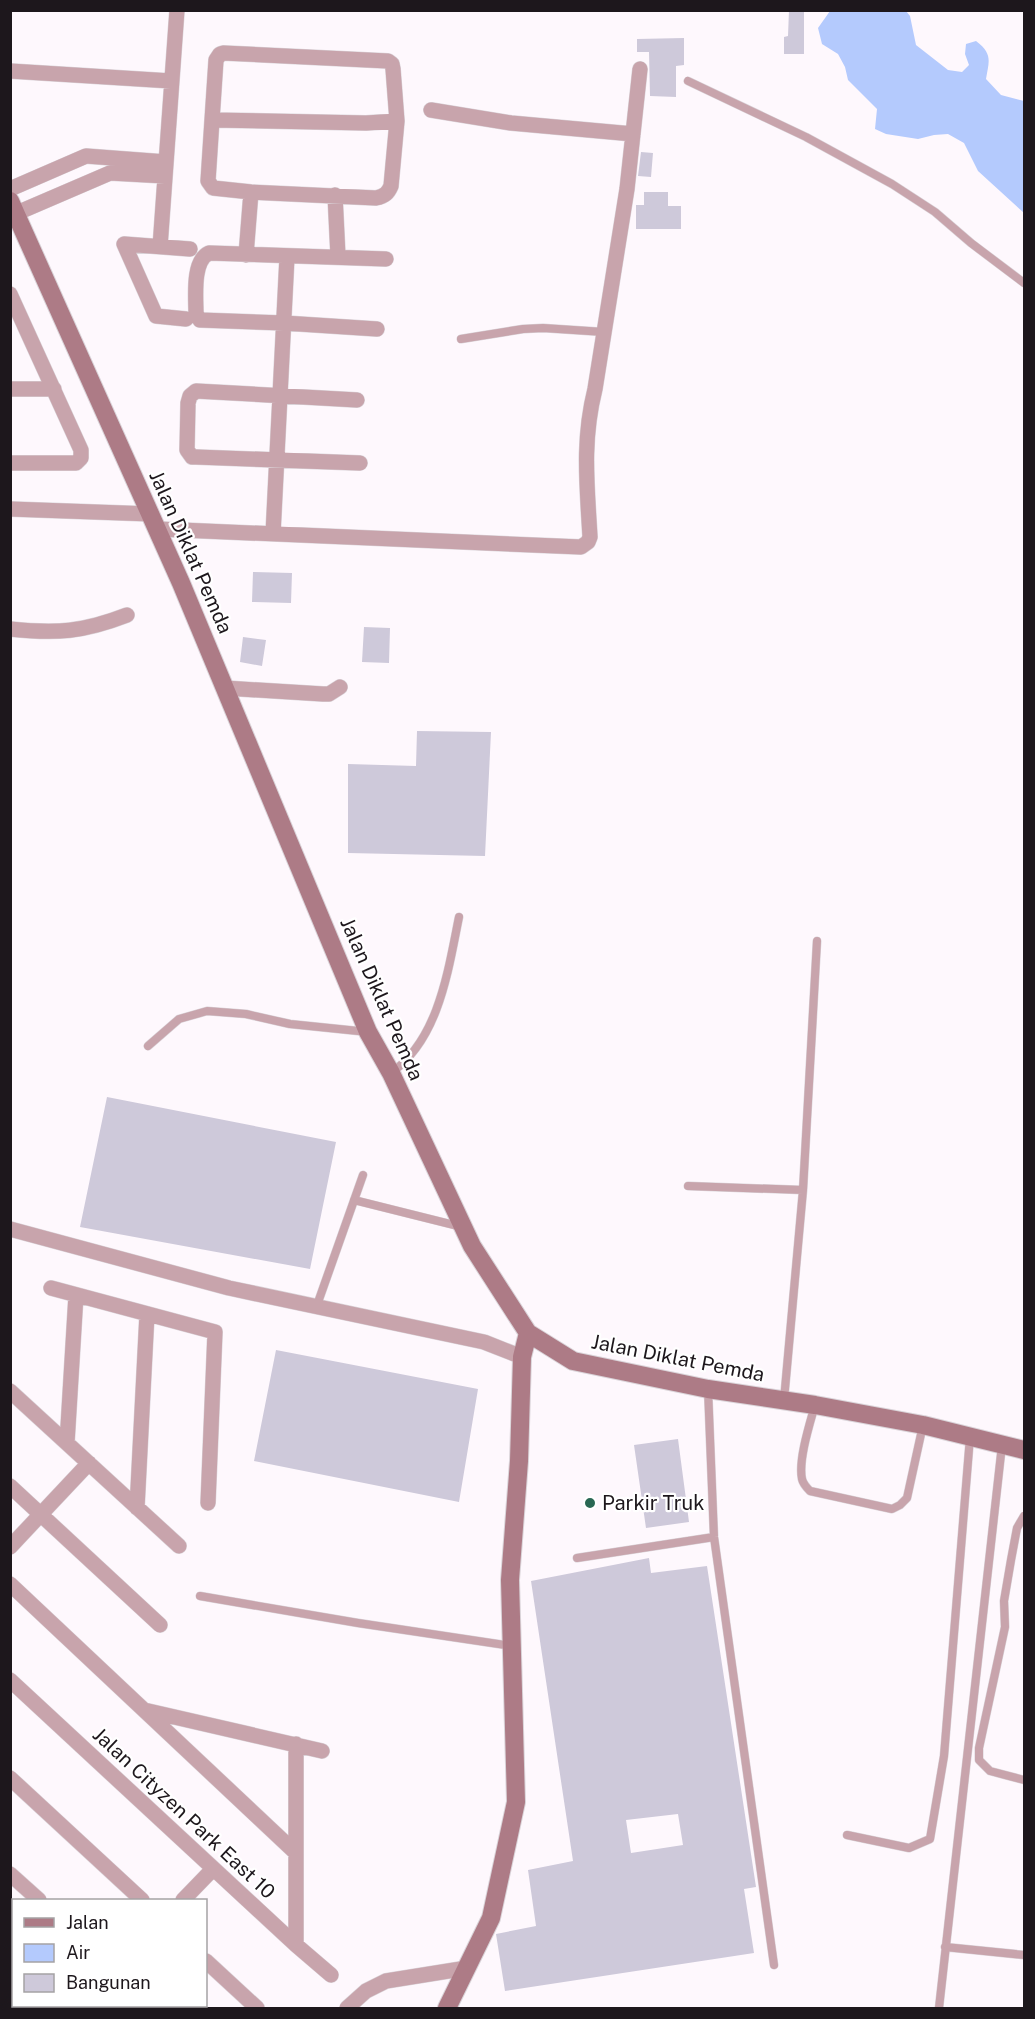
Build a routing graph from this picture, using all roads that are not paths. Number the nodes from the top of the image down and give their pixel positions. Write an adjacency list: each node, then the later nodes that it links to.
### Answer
1 (175, 11): 4 (street)
2 (640, 69): 9 (street)
3 (10, 71): 4 (street)
4 (171, 81): 10 (street)
5 (688, 81): 21 (lane)
6 (431, 110): 9 (street)
7 (212, 120): 8 (street); 8 (street); 12 (street)
8 (397, 121): 13 (street)
9 (633, 134): 27 (street)
10 (165, 169): 11 (street); 14 (street); 15 (street)
11 (10, 189)
12 (251, 192): 13 (street); 17 (street)
13 (335, 195): 18 (street)
14 (13, 210): 37 (street, Jalan Diklat Pemda)
15 (160, 247): 16 (street); 24 (street)
16 (190, 249)
17 (246, 255): 19 (street); 25 (street)
18 (338, 256): 19 (street); 20 (street)
19 (287, 257): 25 (street)
20 (386, 259)
21 (1024, 283)
22 (10, 294): 23 (street)
23 (15, 315): 30 (street)
24 (186, 319)
25 (284, 322): 26 (street); 31 (street)
26 (377, 329)
27 (604, 332): 28 (lane); 38 (street)
28 (461, 339)
29 (10, 389): 30 (street)
30 (54, 389): 34 (street)
31 (282, 396): 32 (street); 33 (street); 33 (street)
32 (357, 400)
33 (277, 462): 35 (street); 38 (street)
34 (10, 463)
35 (360, 463)
36 (10, 509): 37 (street)
37 (154, 522): 38 (street); 42 (street, Jalan Diklat Pemda)
38 (273, 530)
39 (127, 615): 40 (street)
40 (10, 629)
41 (340, 687): 42 (street)
42 (225, 688): 45 (street, Jalan Diklat Pemda)
43 (459, 917): 47 (lane)
44 (817, 941): 50 (lane)
45 (368, 1032): 46 (lane); 47 (street, Jalan Diklat Pemda)
46 (148, 1046)
47 (391, 1073): 52 (street, Jalan Diklat Pemda)
48 (363, 1174): 51 (lane)
49 (688, 1186): 50 (lane)
50 (803, 1190): 62 (lane)
51 (354, 1200): 52 (lane); 56 (lane)
52 (463, 1228): 58 (street, Jalan Diklat Pemda)
53 (10, 1229): 56 (street)
54 (51, 1288): 55 (street)
55 (76, 1295): 57 (street); 66 (street)
56 (316, 1308): 59 (street)
57 (147, 1314): 71 (street); 72 (street)
58 (528, 1333): 59 (street); 60 (street, Jalan Diklat Pemda)
59 (522, 1357): 82 (street)
60 (708, 1389): 62 (street, Jalan Diklat Pemda); 75 (lane)
61 (10, 1391): 66 (street)
62 (784, 1400): 63 (street, Jalan Diklat Pemda)
63 (815, 1405): 64 (street, Jalan Diklat Pemda); 64 (lane)
64 (923, 1425): 65 (street, Jalan Diklat Pemda)
65 (970, 1435): 67 (street, Jalan Diklat Pemda); 89 (lane)
66 (66, 1443): 69 (street)
67 (1002, 1443): 68 (street, Jalan Diklat Pemda); 97 (lane)
68 (1024, 1450)
69 (89, 1464): 72 (street); 73 (street)
70 (10, 1486): 73 (street)
71 (208, 1503)
72 (137, 1508): 76 (street)
73 (41, 1514): 77 (street); 81 (street)
74 (1024, 1516): 88 (lane)
75 (714, 1537): 78 (lane); 100 (lane)
76 (179, 1546)
77 (10, 1547)
78 (576, 1558)
79 (10, 1584): 84 (street)
80 (200, 1596): 82 (lane)
81 (160, 1625)
82 (512, 1646): 101 (street)
83 (10, 1680): 91 (street, Jalan Cityzen Park East 10)
84 (144, 1710): 85 (street); 90 (street)
85 (296, 1744): 86 (street); 90 (street)
86 (322, 1751)
87 (10, 1778): 94 (street)
88 (1024, 1780)
89 (847, 1835)
90 (296, 1853): 96 (street)
91 (213, 1869): 95 (street); 96 (street, Jalan Cityzen Park East 10)
92 (10, 1874): 93 (street)
93 (38, 1899)
94 (141, 1899)
95 (184, 1899)
96 (296, 1945): 102 (street, Jalan Cityzen Park East 10)
97 (945, 1947): 98 (lane); 106 (lane)
98 (1024, 1955)
99 (207, 1961): 103 (street)
100 (774, 1965)
101 (467, 1968): 104 (street); 105 (street)
102 (332, 1975)
103 (257, 2008)
104 (346, 2008)
105 (447, 2008)
106 (939, 2008)

